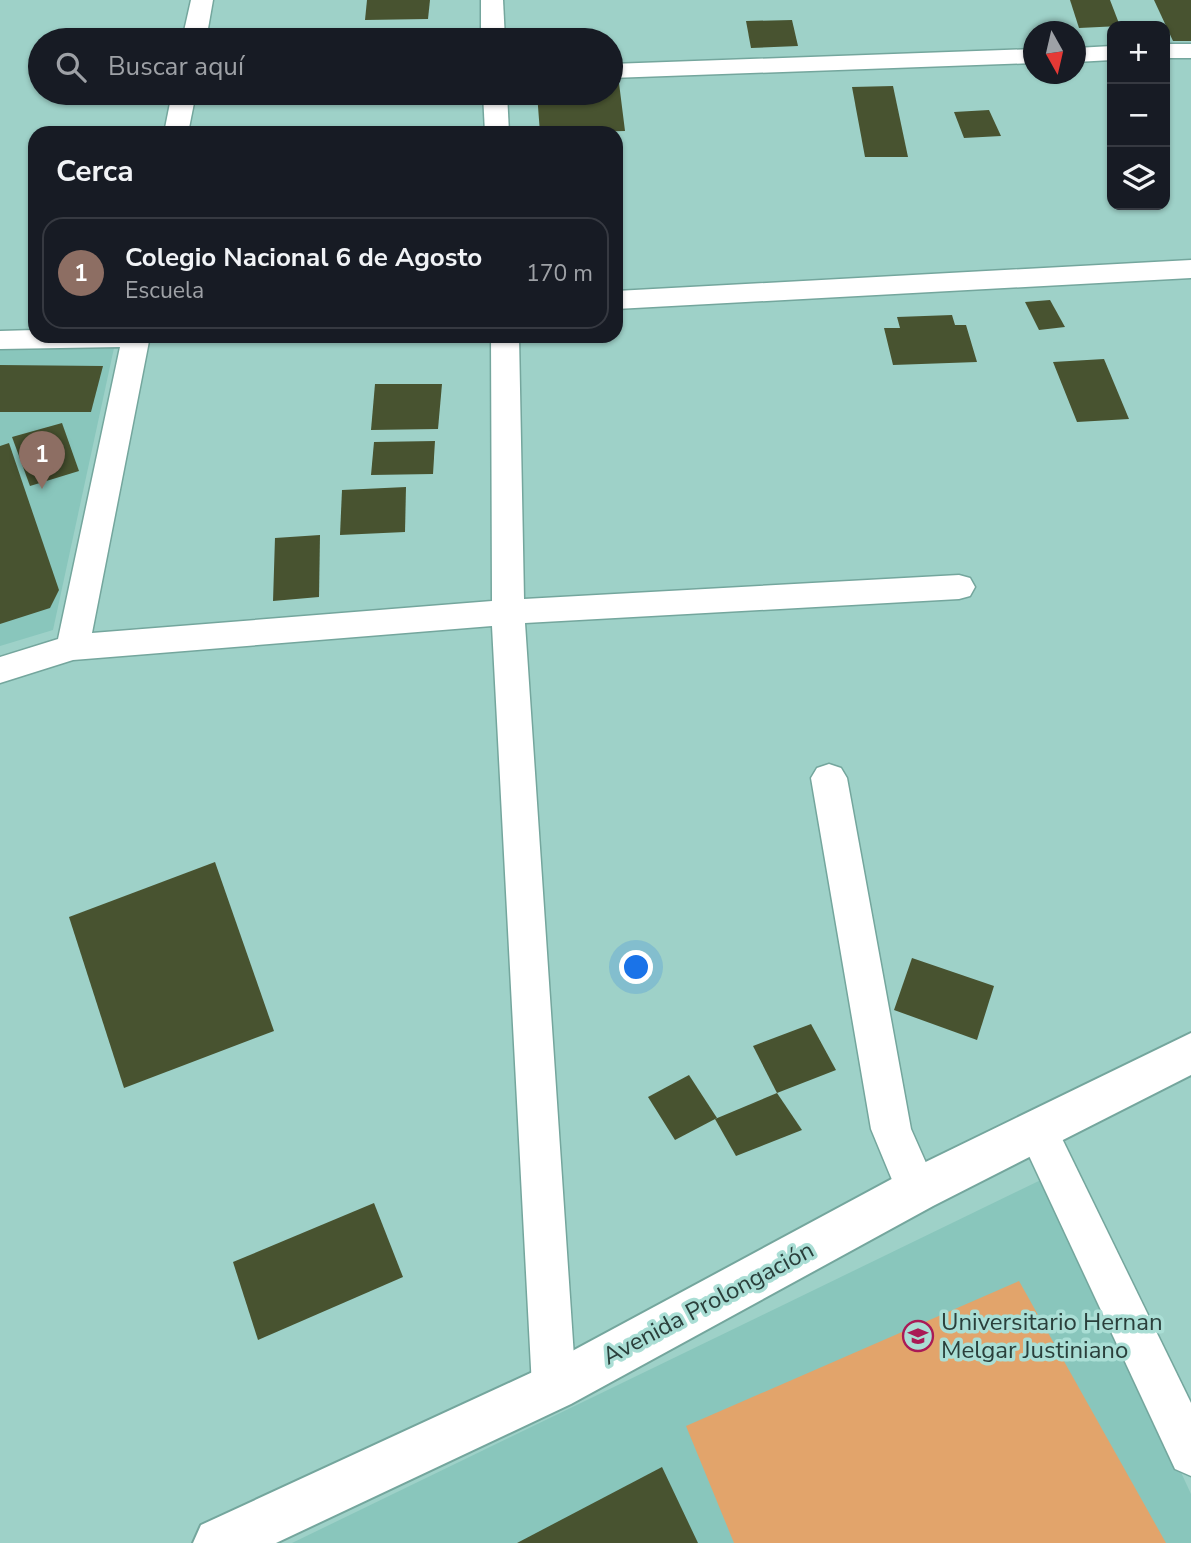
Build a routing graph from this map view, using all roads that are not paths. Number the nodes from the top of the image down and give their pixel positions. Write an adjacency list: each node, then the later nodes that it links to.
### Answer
1 (202, 0): 3 (street)
2 (492, 0): 4 (street)
3 (196, 28)
4 (493, 28)
5 (1170, 51): 6 (street)
6 (1191, 51)
7 (1107, 53): 8 (street)
8 (1086, 54)
9 (1023, 56): 10 (street)
10 (623, 71)
11 (182, 105): 13 (street)
12 (496, 105): 14 (street)
13 (177, 126)
14 (497, 126)
15 (1191, 270): 16 (street)
16 (623, 300)
17 (28, 339): 18 (street)
18 (0, 340)
19 (135, 343): 23 (street)
20 (505, 343): 22 (street)
21 (959, 587): 22 (street)
22 (508, 612): 23 (street); 29 (street)
23 (73, 647): 24 (street)
24 (0, 670)
25 (829, 778): 28 (street)
26 (1191, 1053): 27 (street, Avenida Prolongación)
27 (1037, 1130): 28 (street, Avenida Prolongación); 30 (street)
28 (917, 1190): 29 (street, Avenida Prolongación)
29 (554, 1387): 31 (street, Avenida Prolongación)
30 (1191, 1453)
31 (219, 1543)

